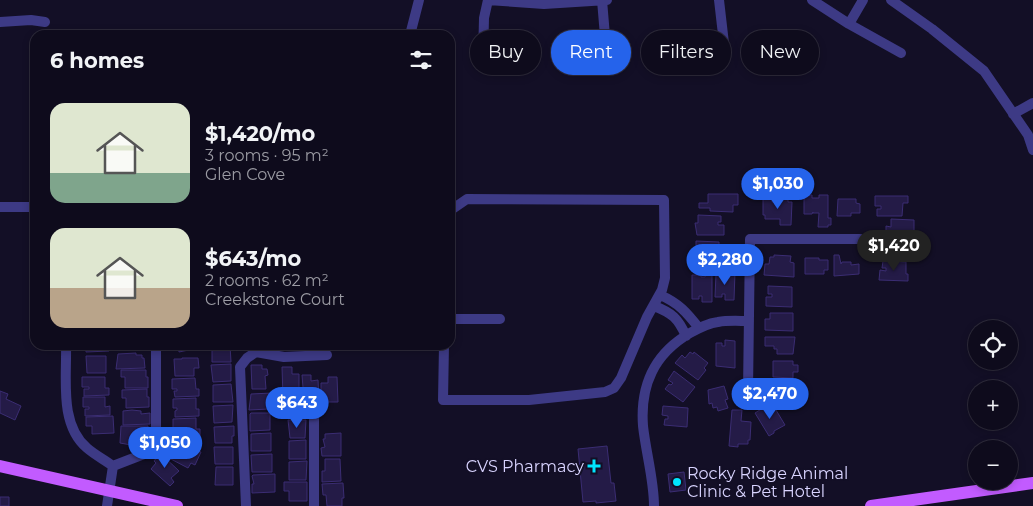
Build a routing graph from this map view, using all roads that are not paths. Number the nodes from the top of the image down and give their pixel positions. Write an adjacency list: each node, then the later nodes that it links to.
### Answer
1 (419, 0): 12 (street)
2 (488, 0): 3 (street); 13 (street)
3 (602, 0): 4 (street); 14 (street)
4 (607, 0)
5 (719, 0): 15 (street)
6 (812, 0): 11 (street)
7 (863, 0): 11 (street)
8 (891, 0): 18 (street)
9 (0, 22): 10 (street)
10 (44, 22)
11 (849, 24): 16 (street)
12 (411, 30)
13 (484, 30)
14 (604, 30)
15 (722, 30)
16 (901, 53)
17 (1033, 103): 18 (street)
18 (1013, 114): 19 (street)
19 (1033, 150)
20 (30, 207): 22 (street)
21 (455, 207): 24 (street)
22 (0, 208)
23 (860, 240): 28 (street)
24 (660, 295): 25 (street); 29 (street)
25 (654, 306): 30 (street); 33 (street)
26 (455, 319): 27 (street)
27 (500, 319)
28 (749, 320): 29 (street); 35 (street)
29 (699, 328): 30 (street)
30 (686, 336): 45 (street)
31 (66, 350): 38 (street)
32 (156, 350): 38 (street)
33 (444, 350)
34 (327, 355): 43 (street)
35 (748, 390)
36 (314, 419): 44 (street)
37 (0, 466): 40 (main road)
38 (113, 466): 40 (street)
39 (1033, 484): 46 (main road)
40 (109, 490): 41 (street); 42 (main road)
41 (107, 506)
42 (177, 506)
43 (246, 506)
44 (314, 506)
45 (654, 506)
46 (871, 506)

